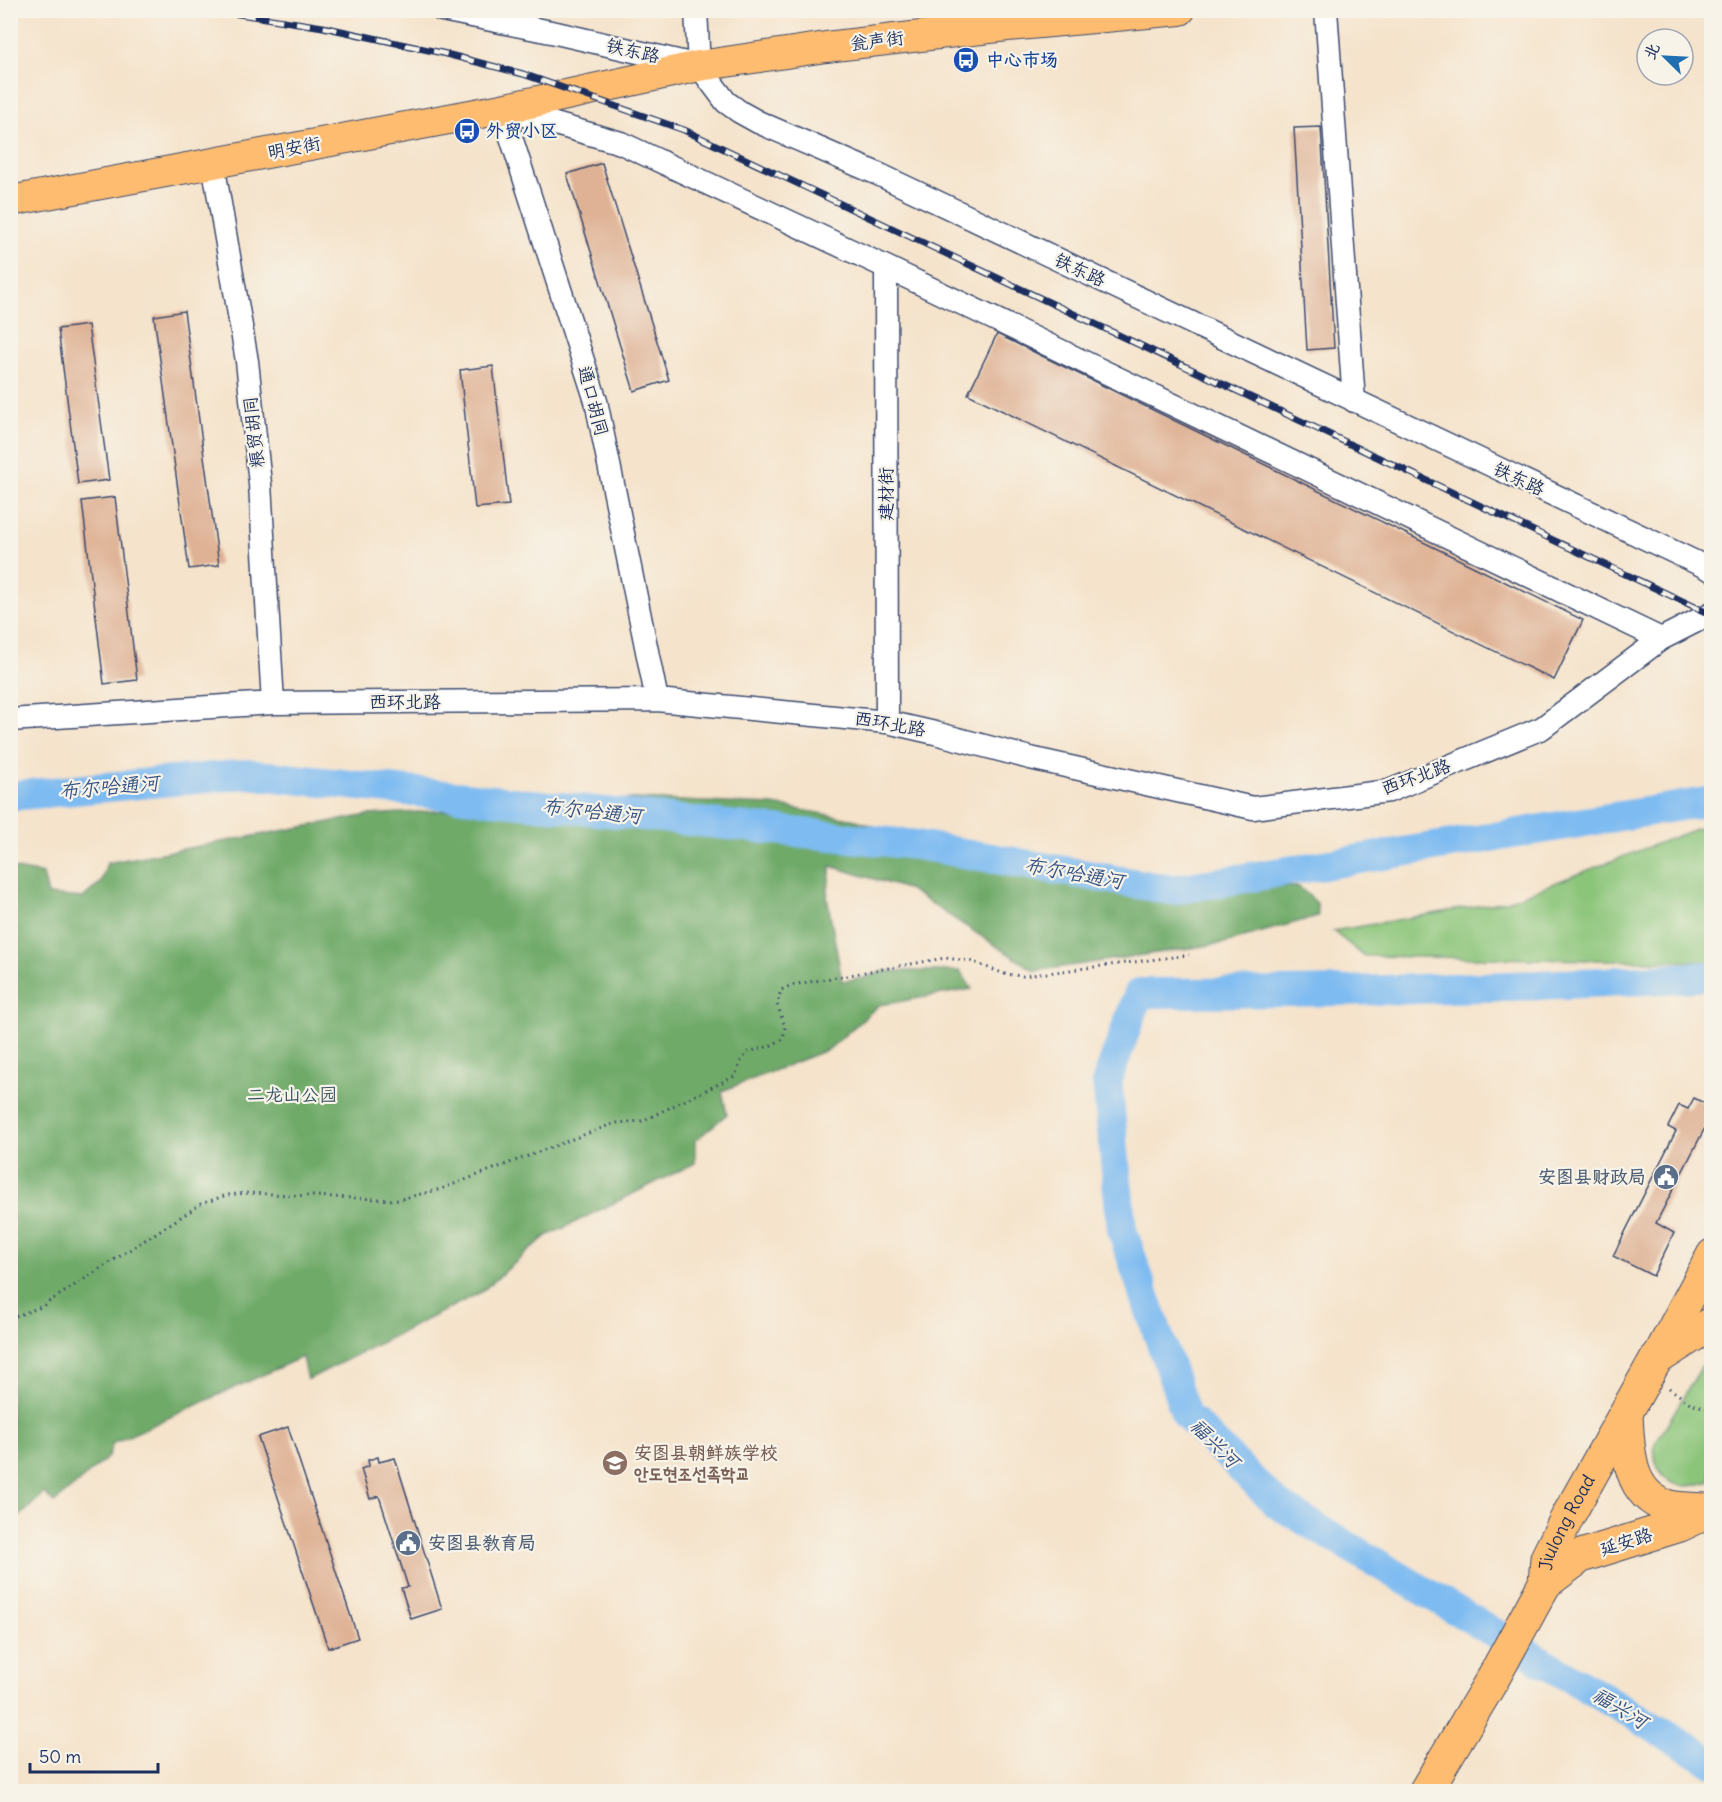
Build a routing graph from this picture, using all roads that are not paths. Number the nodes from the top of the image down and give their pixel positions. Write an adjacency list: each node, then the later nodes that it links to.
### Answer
1 (442, 10): 5 (street, 铁东路)
2 (696, 10): 5 (street)
3 (1180, 10): 5 (main road, 瓮声街)
4 (1326, 10): 11 (street)
5 (699, 66): 6 (main road, 瓮声街); 11 (street, 铁东路)
6 (576, 92): 7 (main road, 明安街)
7 (502, 109): 8 (main road, 明安街); 10 (street); 15 (street, 通口胡同)
8 (213, 163): 9 (main road, 明安街); 16 (street, 粮贸胡同)
9 (10, 201)
10 (886, 267): 14 (street); 18 (street, 建材街)
11 (1354, 401): 12 (street, 铁东路)
12 (1712, 570)
13 (1712, 613): 14 (street, 西环北路)
14 (1661, 639): 18 (street, 西环北路)
15 (657, 700): 16 (street, 西环北路); 18 (street, 西环北路)
16 (273, 703): 17 (street, 西环北路)
17 (10, 720)
18 (887, 722)
19 (1712, 1254): 21 (main road, Jiulong Road)
20 (1712, 1323): 21 (highway)
21 (1653, 1366): 22 (highway, Jiulong Road)
22 (1626, 1414): 23 (highway); 24 (highway, Jiulong Road)
23 (1710, 1510): 24 (highway, 延安路)
24 (1545, 1583): 25 (highway, Jiulong Road)
25 (1425, 1791)

